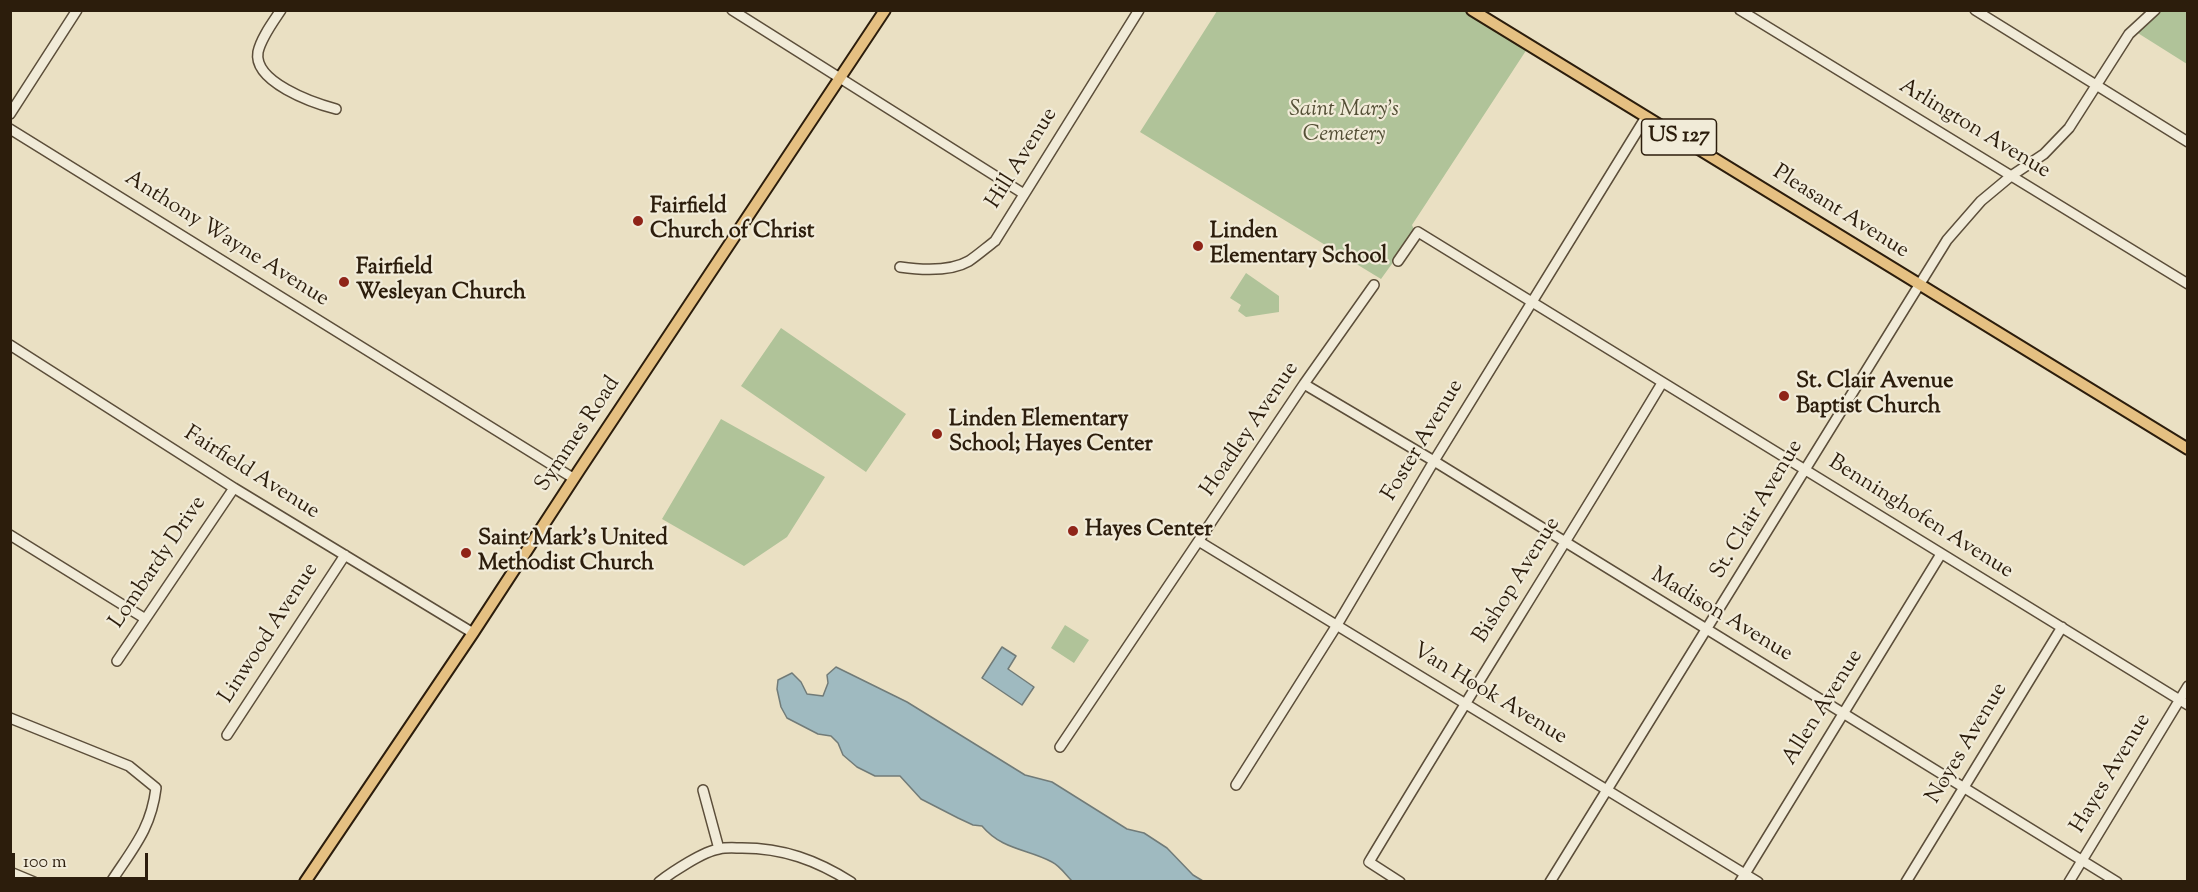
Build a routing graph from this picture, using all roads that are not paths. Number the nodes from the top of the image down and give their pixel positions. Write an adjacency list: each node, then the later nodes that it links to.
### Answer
1 (77, 10): 13 (street)
2 (280, 10): 12 (street)
3 (732, 10): 10 (street)
4 (885, 10): 10 (main road, Symmes Road)
5 (1139, 10): 18 (street, Hill Avenue)
6 (1740, 10): 17 (street, Arlington Avenue)
7 (1975, 10): 11 (street)
8 (2155, 10): 11 (street, St. Clair Avenue)
9 (1472, 11): 14 (main road, Pleasant Avenue / US 127)
10 (841, 77): 18 (street); 31 (main road, Symmes Road)
11 (2095, 86): 16 (street); 17 (street, St. Clair Avenue)
12 (336, 109)
13 (10, 114)
14 (1646, 117): 23 (main road, Pleasant Avenue / US 127); 24 (street, Foster Avenue)
15 (10, 129): 31 (street, Anthony Wayne Avenue)
16 (2187, 142)
17 (2011, 176): 21 (street, Arlington Avenue); 23 (street, St. Clair Avenue)
18 (1024, 194): 20 (street, Hill Avenue)
19 (1398, 261): 24 (street, Benninghofen Avenue)
20 (900, 267)
21 (2187, 284)
22 (1374, 285): 27 (street, Hoadley Avenue)
23 (1919, 285): 28 (main road, Pleasant Avenue / US 127); 30 (street, St. Clair Avenue)
24 (1533, 301): 26 (street, Benninghofen Avenue); 29 (street, Foster Avenue)
25 (10, 345): 32 (street, Fairfield Avenue)
26 (1662, 383): 30 (street, Benninghofen Avenue); 35 (street, Bishop Avenue)
27 (1304, 384): 29 (street, Madison Avenue); 34 (street, Hoadley Avenue)
28 (2187, 449)
29 (1434, 461): 35 (street, Madison Avenue); 39 (street, Foster Avenue)
30 (1806, 470): 36 (street, Benninghofen Avenue); 41 (street, St. Clair Avenue)
31 (573, 478): 42 (main road, Symmes Road)
32 (234, 488): 37 (street, Fairfield Avenue); 38 (street, Lombardy Drive)
33 (10, 535): 38 (street)
34 (1200, 542): 39 (street, Van Hook Avenue); 50 (street, Hoadley Avenue)
35 (1565, 544): 41 (street, Madison Avenue); 46 (street, Bishop Avenue)
36 (1941, 554): 40 (street, Benninghofen Avenue); 47 (street, Allen Avenue)
37 (345, 555): 42 (street, Fairfield Avenue); 49 (street, Linwood Avenue)
38 (144, 618): 43 (street, Lombardy Drive)
39 (1337, 625): 46 (street, Van Hook Avenue); 51 (street, Foster Avenue)
40 (2062, 627): 45 (street, Benninghofen Avenue); 52 (street, Noyes Avenue)
41 (1707, 630): 47 (street, Madison Avenue); 53 (street, St. Clair Avenue)
42 (473, 633): 61 (main road, Symmes Road)
43 (117, 661)
44 (2187, 686): 45 (street, Hayes Avenue)
45 (2183, 703): 56 (street, Hayes Avenue)
46 (1464, 704): 53 (street, Van Hook Avenue); 64 (street, Bishop Avenue)
47 (1844, 714): 52 (street, Madison Avenue); 58 (street, Allen Avenue)
48 (10, 718): 60 (street)
49 (227, 735)
50 (1060, 747)
51 (1236, 785)
52 (1964, 788): 56 (street, Madison Avenue); 67 (street, Noyes Avenue)
53 (1608, 789): 58 (street, Van Hook Avenue); 65 (street, St. Clair Avenue)
54 (703, 790): 55 (street)
55 (719, 849): 62 (street); 63 (street)
56 (2082, 860): 68 (street, Hayes Avenue); 69 (street, Madison Avenue)
57 (10, 872): 59 (street)
58 (1742, 878): 66 (street, Van Hook Avenue)
59 (34, 882)
60 (111, 882)
61 (305, 882)
62 (659, 882)
63 (851, 882)
64 (1400, 882)
65 (1551, 882)
66 (1758, 882)
67 (1906, 882)
68 (2069, 882)
69 (2118, 882)

